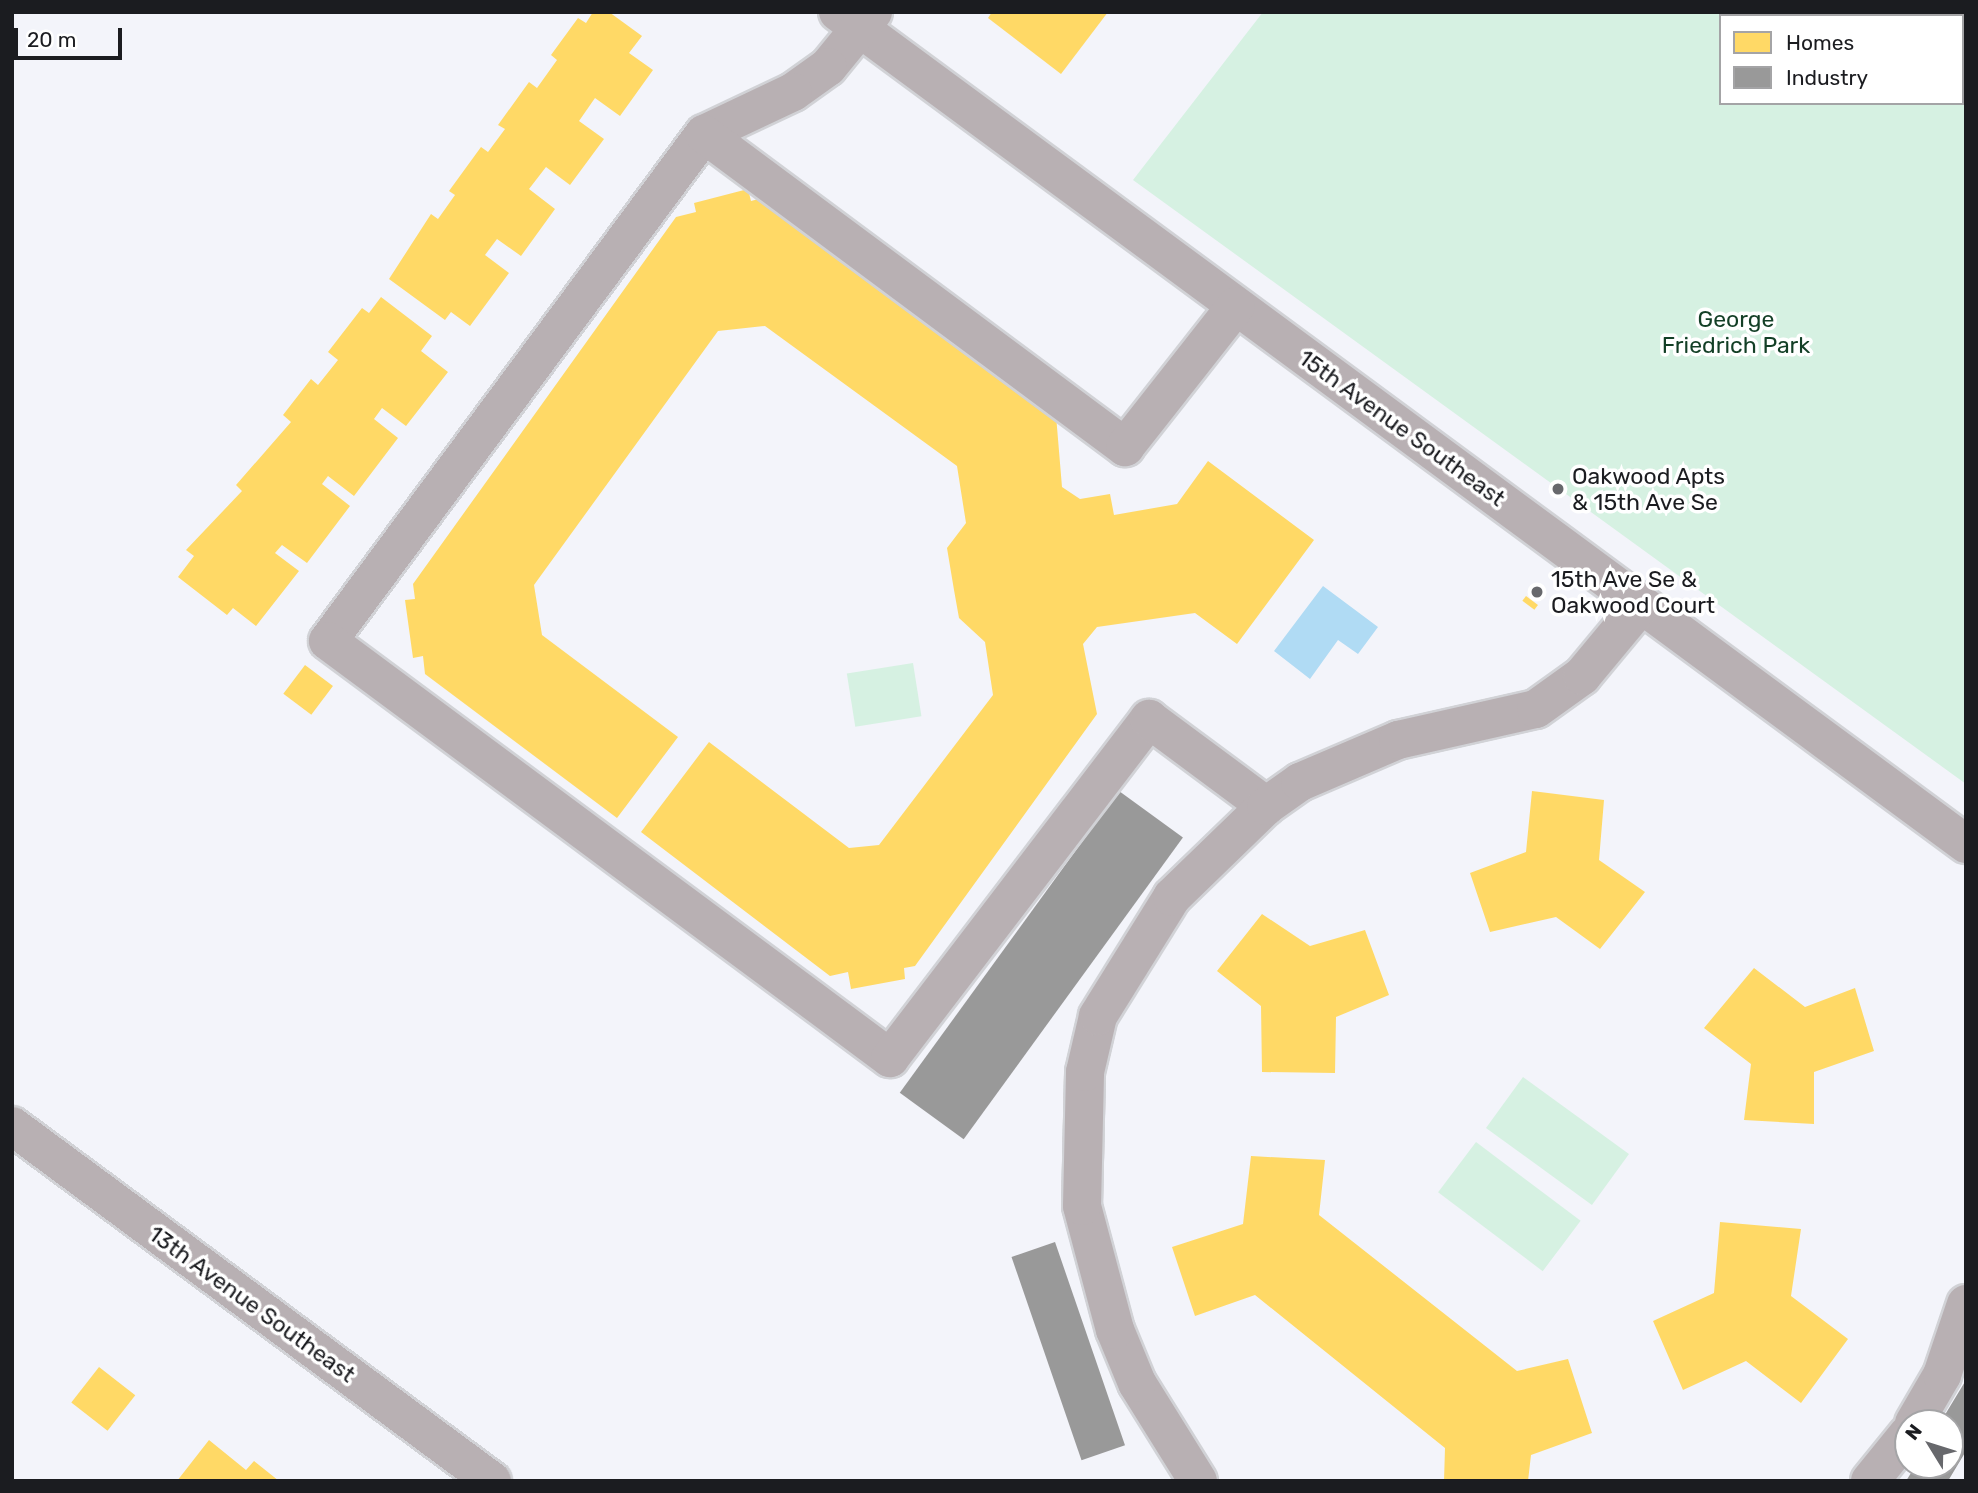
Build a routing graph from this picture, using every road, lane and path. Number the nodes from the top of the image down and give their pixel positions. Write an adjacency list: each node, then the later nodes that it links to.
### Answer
1 (857, 18): 2 (street); 3 (street, 15th Avenue Southeast)
2 (704, 134): 3 (street); 5 (street)
3 (1237, 306): 4 (street, 15th Avenue Southeast)
4 (1641, 605): 5 (street); 6 (street, 15th Avenue Southeast)
5 (1266, 806): 12 (street)
6 (1966, 844)
7 (12, 1126): 11 (street, 13th Avenue Southeast)
8 (1966, 1304): 9 (street)
9 (1922, 1409)
10 (1894, 1451): 13 (street)
11 (492, 1481)
12 (1198, 1481)
13 (1870, 1481)

